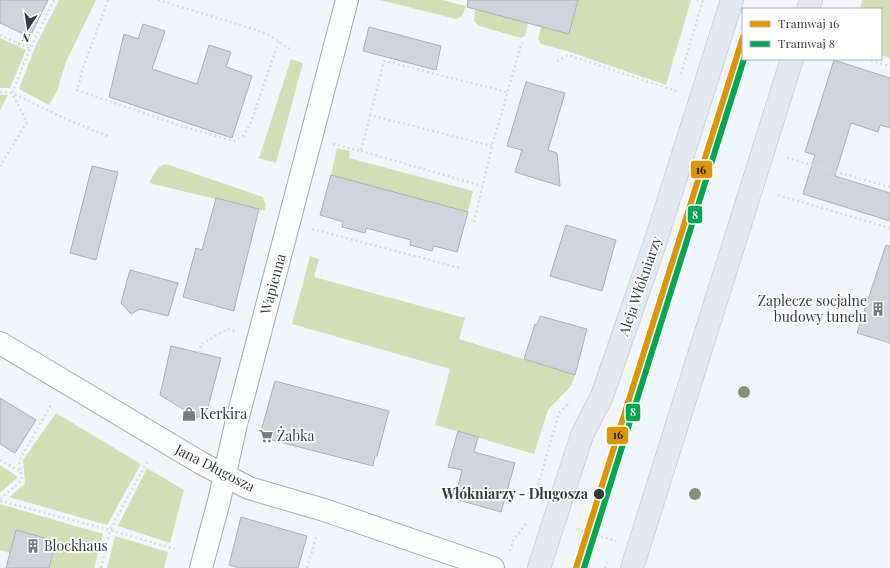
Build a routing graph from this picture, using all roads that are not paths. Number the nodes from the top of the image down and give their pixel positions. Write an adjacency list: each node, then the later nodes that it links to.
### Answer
1 (347, 0): 5 (street, Wapienna)
2 (732, 0): 8 (main road, Aleja Włókniarzy)
3 (792, 60): 9 (main road)
4 (0, 343): 5 (street, Jana Długosza)
5 (224, 476): 6 (street, Wapienna); 7 (street, Jana Długosza)
6 (201, 568)
7 (493, 568)
8 (539, 568)
9 (632, 568)

